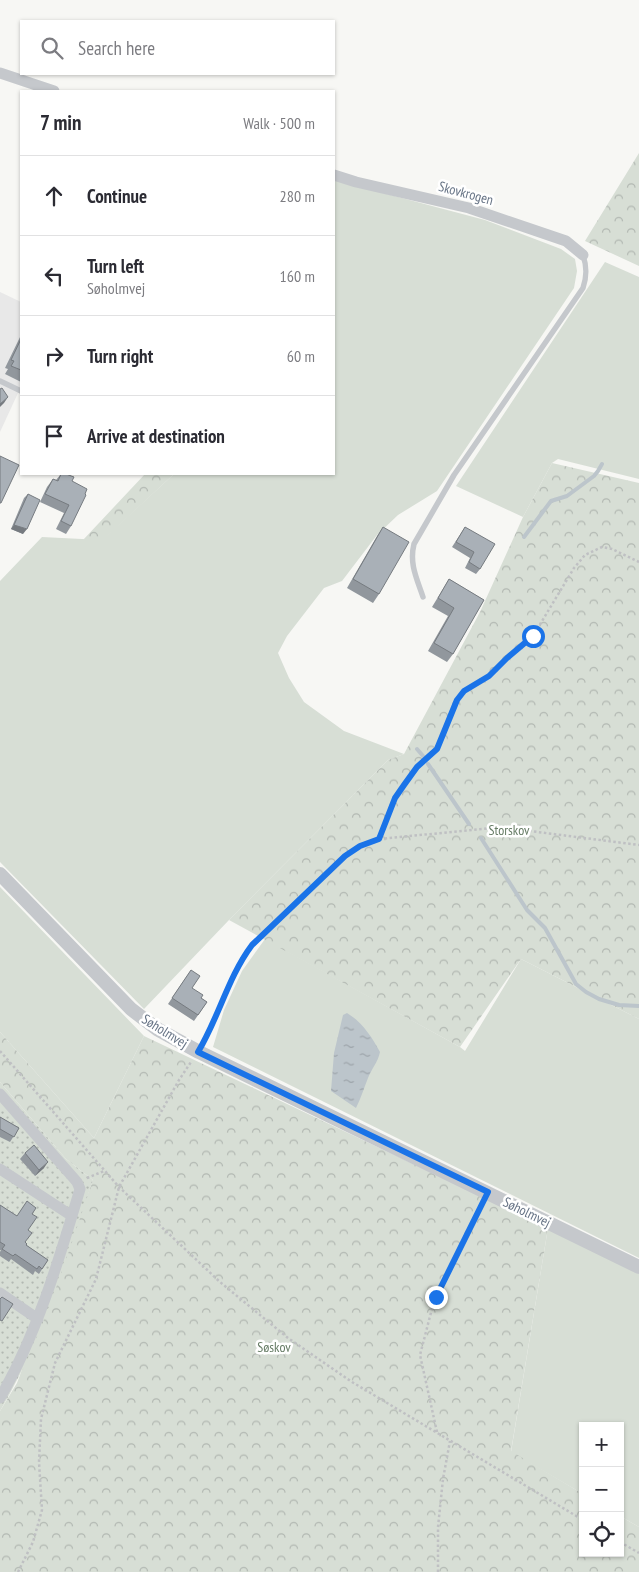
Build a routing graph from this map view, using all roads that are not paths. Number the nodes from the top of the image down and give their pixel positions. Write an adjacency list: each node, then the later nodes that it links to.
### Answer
1 (0, 73): 2 (street)
2 (51, 90)
3 (335, 175): 4 (street, Skovkrogen)
4 (584, 255): 7 (lane)
5 (0, 381): 6 (lane)
6 (20, 390)
7 (424, 598)
8 (0, 874): 12 (street, Søholmvej)
9 (0, 1094): 11 (street)
10 (0, 1169): 11 (street)
11 (72, 1216): 14 (street)
12 (639, 1267)
13 (0, 1293): 14 (street)
14 (38, 1319): 15 (street)
15 (0, 1398)

